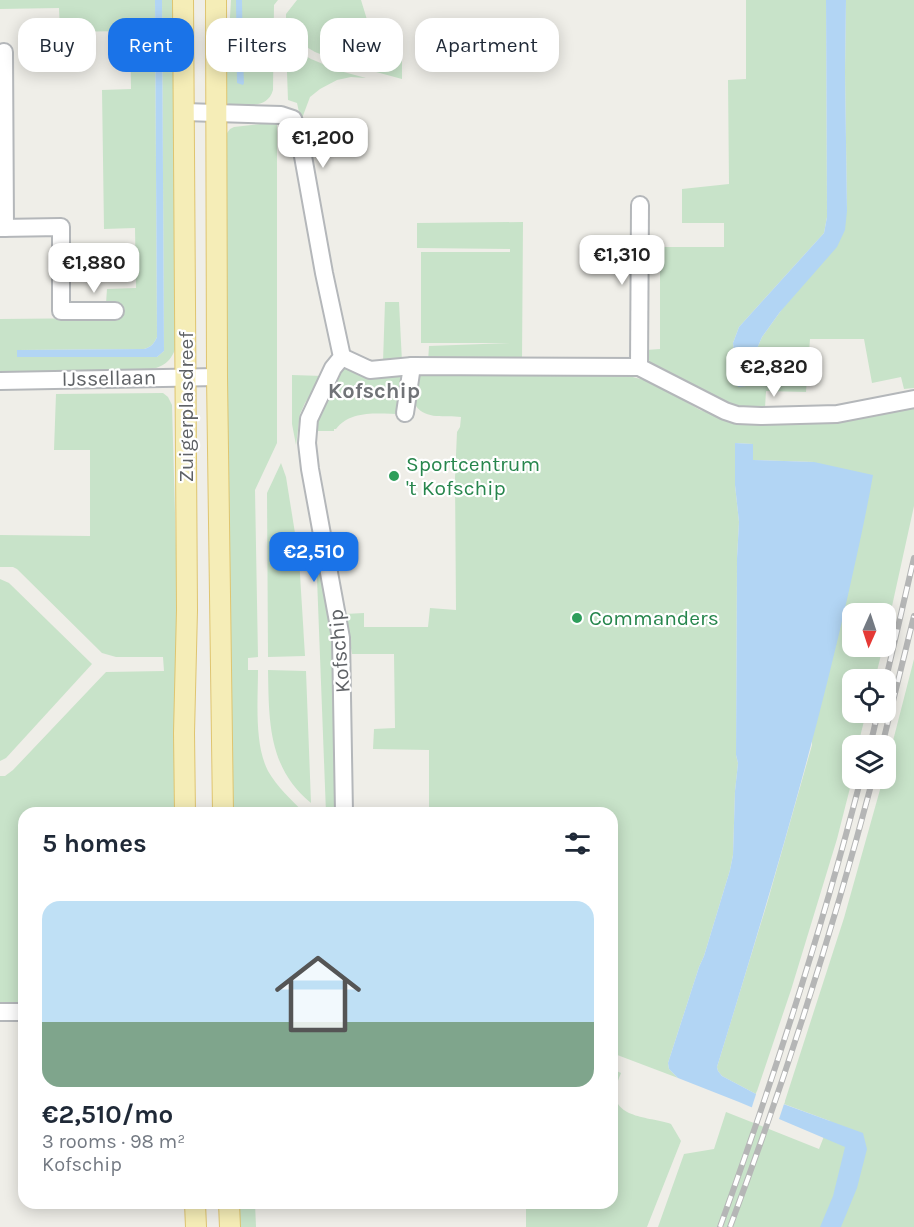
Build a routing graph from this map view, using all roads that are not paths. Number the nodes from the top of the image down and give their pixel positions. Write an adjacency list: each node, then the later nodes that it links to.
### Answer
1 (183, 0): 5 (main road, Zuigerplasdreef)
2 (216, 0): 6 (main road, Zuigerplasdreef)
3 (4, 52): 4 (street)
4 (2, 107): 8 (street)
5 (184, 112): 6 (street); 13 (main road, Zuigerplasdreef)
6 (216, 113): 10 (street); 14 (main road, Zuigerplasdreef)
7 (640, 205): 12 (street)
8 (2, 228): 9 (street)
9 (115, 311)
10 (342, 357): 11 (street); 20 (street, Kofschip)
11 (412, 366): 12 (street); 17 (street)
12 (639, 367): 16 (street)
13 (186, 377): 14 (street, IJssellaan); 15 (street, IJssellaan); 18 (main road, Zuigerplasdreef)
14 (217, 377): 19 (main road, Zuigerplasdreef)
15 (0, 381)
16 (914, 399)
17 (405, 413)
18 (185, 807)
19 (223, 807)
20 (344, 807)
21 (0, 1012): 22 (street)
22 (18, 1012)
23 (195, 1209): 25 (main road)
24 (229, 1209): 26 (main road)
25 (196, 1227)
26 (230, 1227)

